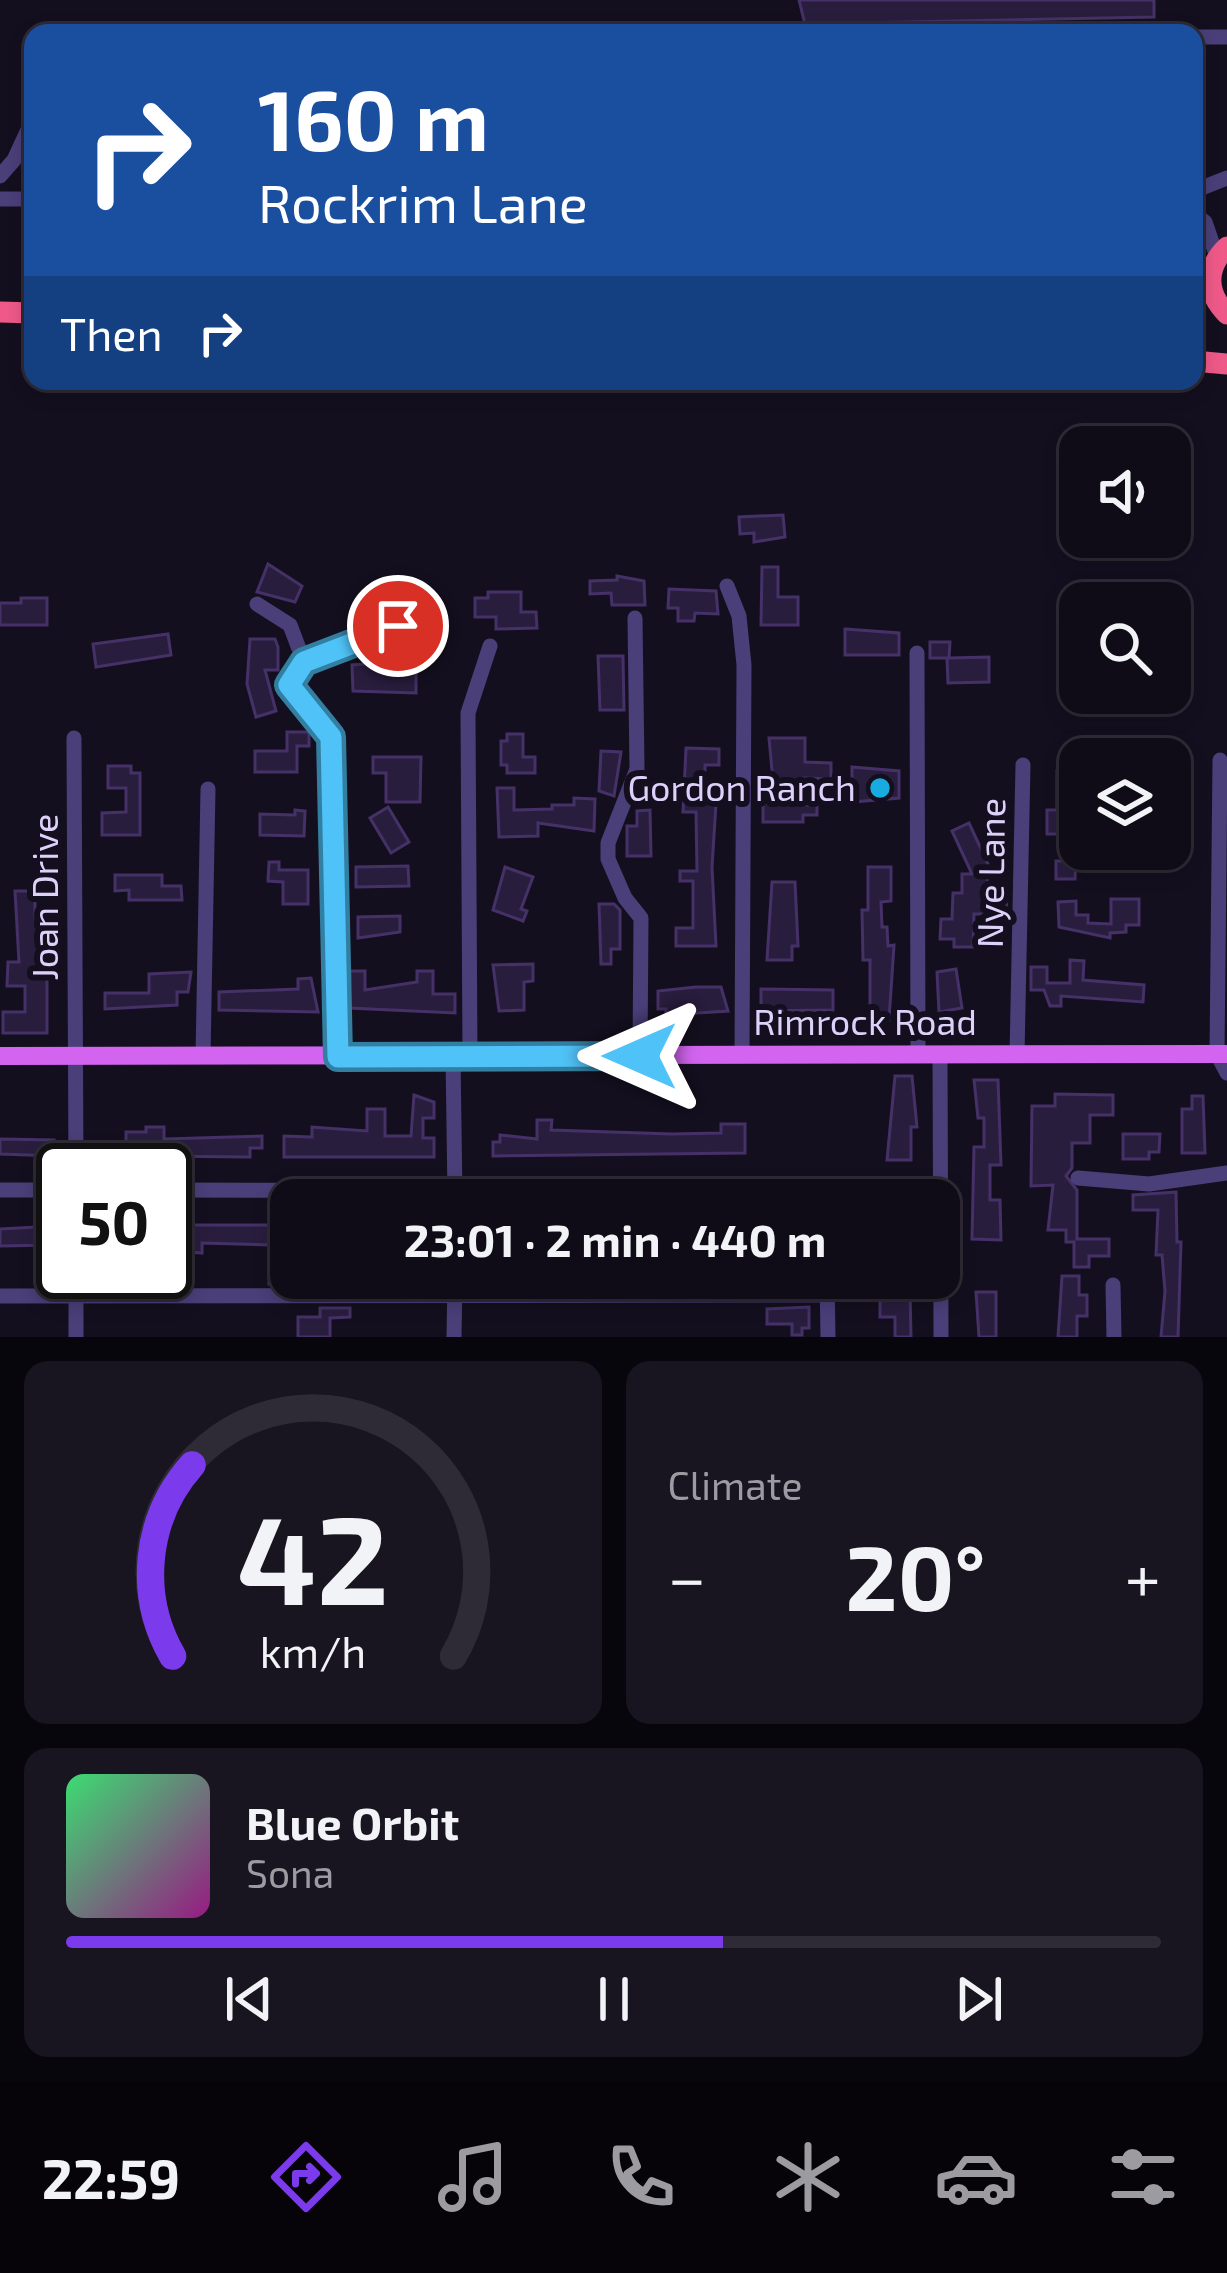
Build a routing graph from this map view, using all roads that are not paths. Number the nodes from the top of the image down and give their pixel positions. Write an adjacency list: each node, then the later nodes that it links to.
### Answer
1 (24, 138): 2 (street)
2 (0, 176)
3 (1203, 221): 4 (street)
4 (1220, 255): 5 (highway)
5 (1224, 312)
6 (728, 586): 18 (street)
7 (257, 604): 12 (street)
8 (634, 618): 24 (street)
9 (398, 626): 12 (street)
10 (490, 646): 23 (street)
11 (917, 653): 19 (street)
12 (304, 662): 27 (street)
13 (74, 738): 26 (street, Joan Drive)
14 (1220, 760): 17 (street)
15 (1022, 765): 21 (street, Nye Lane)
16 (208, 789): 22 (street)
17 (1222, 1054): 21 (main road, Rimrock Road); 28 (street)
18 (742, 1055): 19 (main road, Rimrock Road); 24 (main road, Rimrock Road)
19 (918, 1055): 20 (main road, Rimrock Road)
20 (940, 1055): 21 (main road, Rimrock Road); 48 (street)
21 (1017, 1055)
22 (203, 1056): 26 (main road, Rimrock Road); 27 (main road, Rimrock Road)
23 (462, 1056): 24 (main road, Rimrock Road); 27 (main road, Rimrock Road); 32 (street)
24 (640, 1056)
25 (0, 1057): 26 (main road, Rimrock Road)
26 (76, 1057): 29 (street, Joan Drive)
27 (338, 1057)
28 (1227, 1072)
29 (76, 1143)
30 (1227, 1173): 31 (street)
31 (1078, 1178)
32 (456, 1179)
33 (0, 1190): 34 (street)
34 (36, 1190)
35 (192, 1190): 36 (street)
36 (270, 1192)
37 (1113, 1285): 49 (street)
38 (270, 1291): 39 (street)
39 (192, 1293)
40 (0, 1296): 41 (street)
41 (36, 1296)
42 (76, 1299): 45 (street)
43 (455, 1299): 46 (street)
44 (828, 1299): 47 (street)
45 (76, 1337)
46 (454, 1337)
47 (828, 1337)
48 (941, 1337)
49 (1114, 1337)

